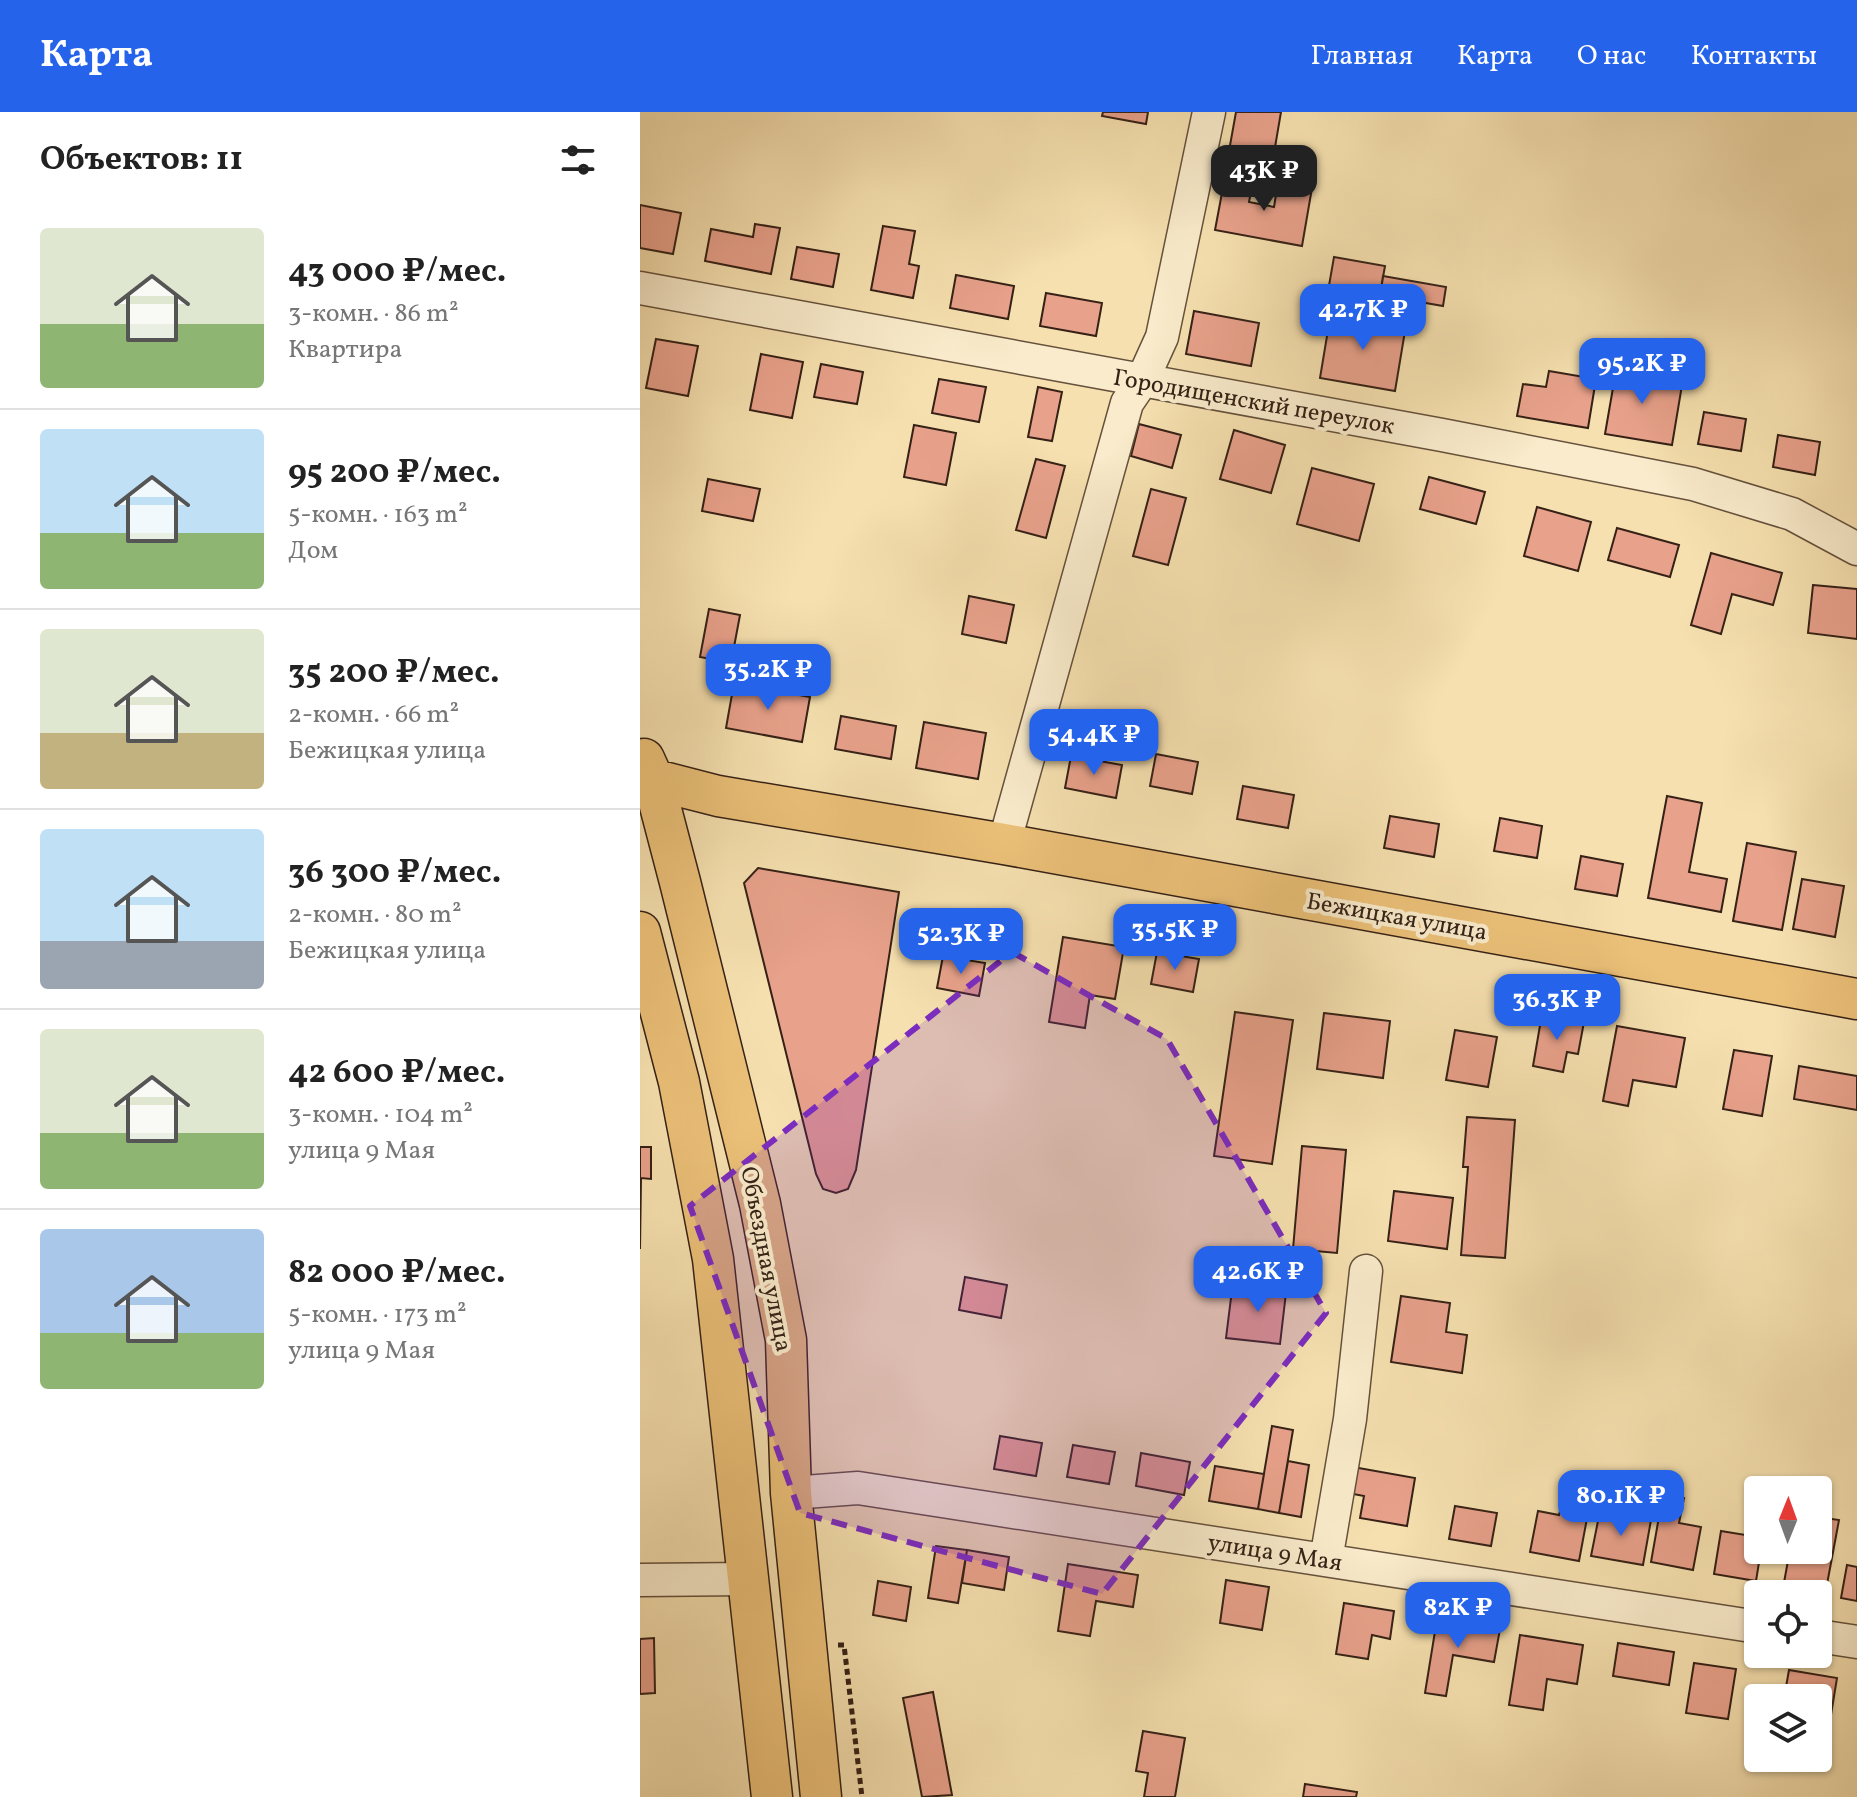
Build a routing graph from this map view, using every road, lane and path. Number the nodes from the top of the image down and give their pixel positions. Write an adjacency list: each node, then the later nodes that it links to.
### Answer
1 (1209, 112): 3 (street)
2 (640, 288): 3 (street, Городищенский переулок)
3 (1142, 381): 4 (street, Городищенский переулок); 6 (street)
4 (1857, 549)
5 (644, 769): 6 (main road, Бежицкая улица); 10 (main road, Объездная улица)
6 (1004, 844): 8 (main road, Бежицкая улица)
7 (640, 932): 12 (main road)
8 (1857, 999)
9 (1366, 1271): 11 (street)
10 (791, 1493): 11 (street, улица 9 Мая); 18 (main road, Объездная улица)
11 (1326, 1560): 14 (street, улица 9 Мая)
12 (748, 1579): 13 (street); 17 (main road)
13 (640, 1580)
14 (1744, 1625)
15 (1832, 1638): 16 (street)
16 (1857, 1642)
17 (772, 1797)
18 (821, 1797)

